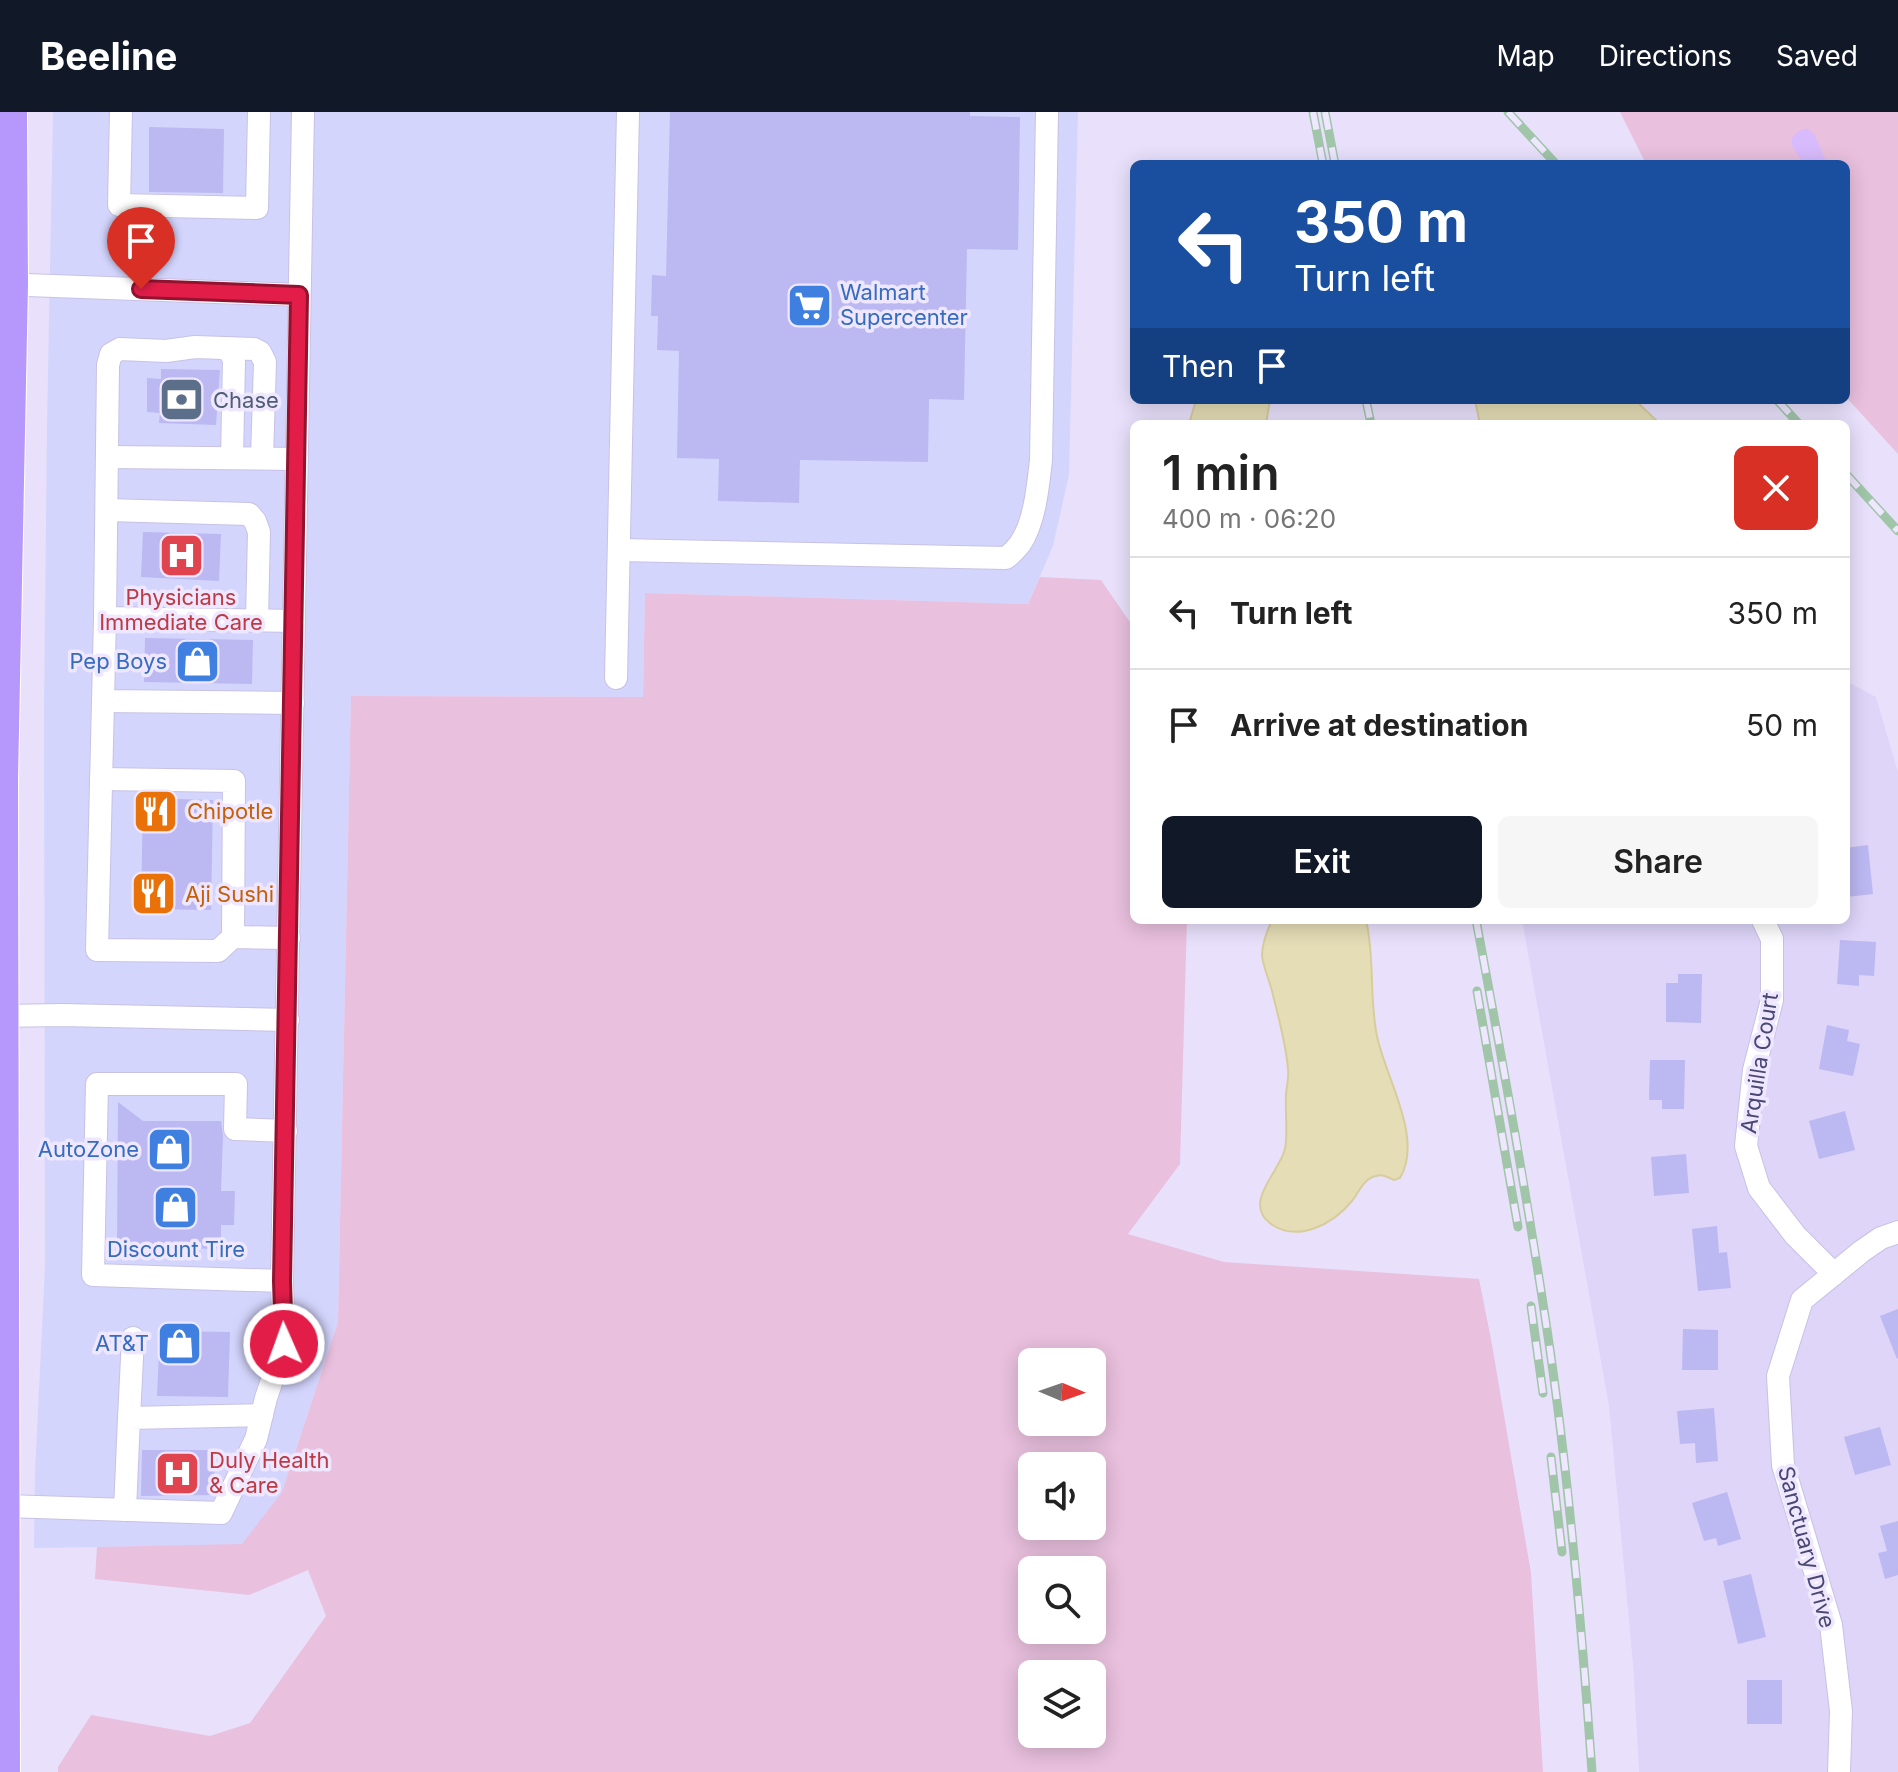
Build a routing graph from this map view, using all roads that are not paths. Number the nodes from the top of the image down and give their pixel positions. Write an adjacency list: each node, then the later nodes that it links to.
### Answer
1 (13, 112): 7 (main road)
2 (121, 112): 3 (street)
3 (259, 112)
4 (303, 112): 8 (street)
5 (628, 112): 16 (street)
6 (1047, 112): 16 (street)
7 (7, 284): 8 (street); 13 (main road)
8 (299, 295): 12 (street)
9 (229, 348): 10 (street); 11 (street); 11 (street)
10 (108, 457): 11 (street); 14 (street)
11 (242, 458): 12 (street)
12 (297, 459): 19 (street)
13 (5, 460): 15 (main road)
14 (107, 510): 17 (street); 18 (street)
15 (4, 526): 24 (main road)
16 (619, 550): 20 (street)
17 (105, 618): 18 (street); 21 (street)
18 (257, 620): 19 (street)
19 (294, 621): 22 (street)
20 (616, 678)
21 (103, 701): 22 (street); 23 (street)
22 (293, 703): 27 (street)
23 (101, 779): 26 (street); 26 (street)
24 (2, 780): 28 (main road)
25 (1765, 924): 32 (street, Arquilla Court)
26 (233, 937): 27 (street)
27 (289, 938): 29 (street)
28 (2, 1016): 29 (street); 34 (main road)
29 (288, 1020): 30 (street)
30 (286, 1131): 33 (street); 33 (street)
31 (1898, 1232): 32 (street, Sanctuary Drive)
32 (1834, 1274): 42 (street, Sanctuary Drive)
33 (282, 1281): 36 (street)
34 (2, 1321): 38 (main road)
35 (133, 1338): 37 (street)
36 (262, 1415): 37 (street); 39 (street)
37 (129, 1418): 39 (street)
38 (6, 1506): 39 (street); 40 (main road)
39 (125, 1510)
40 (3, 1619): 41 (main road)
41 (6, 1772)
42 (1839, 1772)

